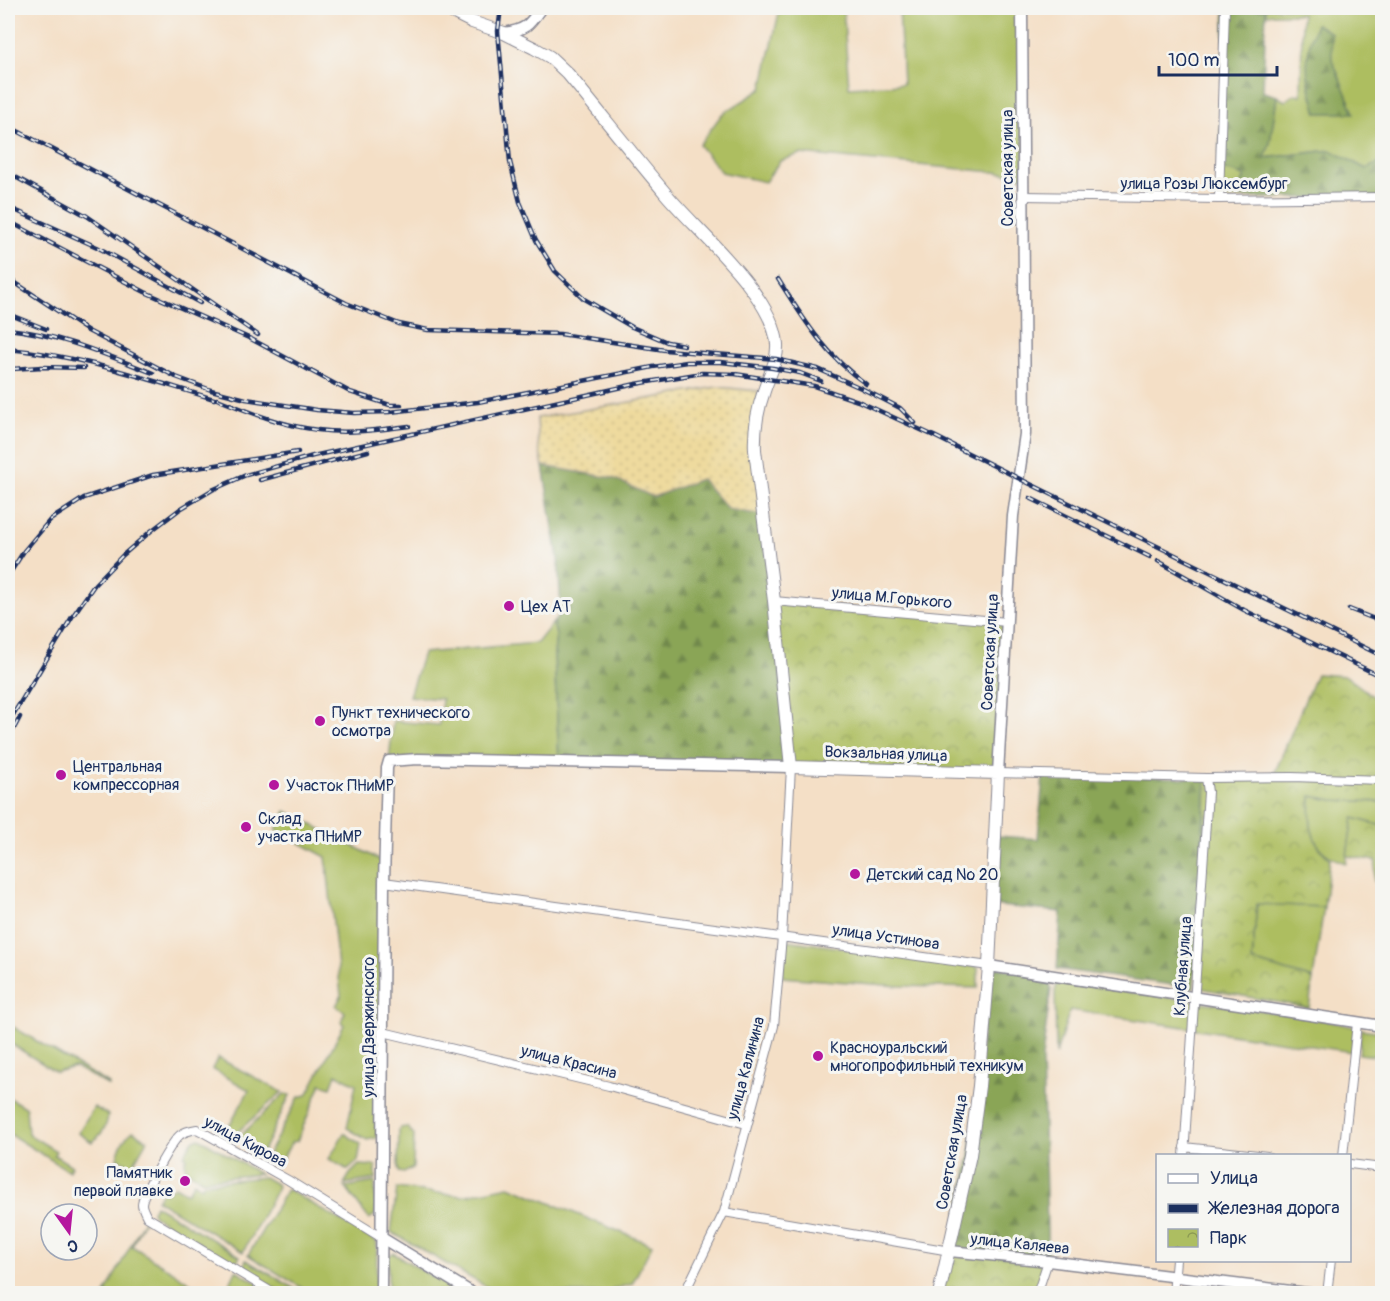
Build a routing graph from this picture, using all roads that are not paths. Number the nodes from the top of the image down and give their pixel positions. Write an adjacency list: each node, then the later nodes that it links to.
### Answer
1 (444, 8): 5 (main road)
2 (541, 8): 5 (street)
3 (1023, 8): 6 (street, Советская улица)
4 (1225, 8): 8 (street)
5 (504, 33): 9 (main road)
6 (1024, 196): 8 (street, улица Розы Люксембург); 10 (street, Советская улица)
7 (1383, 197): 8 (street, улица Розы Люксембург)
8 (1218, 199)
9 (774, 601): 10 (street, улица М.Горького); 12 (main road)
10 (1007, 622): 13 (street, Советская улица)
11 (389, 760): 12 (street, Вокзальная улица); 16 (street, улица Дзержинского)
12 (791, 767): 13 (main road, Вокзальная улица); 17 (street, улица Калинина)
13 (998, 772): 14 (street, Вокзальная улица); 18 (main road, Советская улица)
14 (1206, 778): 15 (street, Вокзальная улица); 19 (street, Клубная улица)
15 (1383, 780)
16 (384, 882): 17 (street, улица Устинова); 22 (street, улица Дзержинского)
17 (782, 937): 18 (street, улица Устинова); 23 (street, улица Калинина)
18 (989, 966): 19 (street, улица Устинова); 31 (main road, Советская улица)
19 (1195, 997): 20 (street, улица Устинова); 24 (street, Клубная улица)
20 (1357, 1023): 21 (street, улица Устинова); 26 (street)
21 (1383, 1026)
22 (383, 1032): 23 (street, улица Красина); 30 (street, улица Дзержинского)
23 (746, 1124): 29 (street, улица Калинина)
24 (1184, 1151): 25 (street)
25 (1246, 1154)
26 (1343, 1154)
27 (1351, 1164): 28 (street)
28 (1383, 1168)
29 (724, 1212): 31 (street, улица Каляева); 39 (street, улица Калинина)
30 (382, 1238): 36 (street, улица Кирова); 37 (street, улица Дзержинского); 38 (street, улица Кирова)
31 (950, 1251): 32 (street, улица Каляева); 40 (main road, Советская улица)
32 (1048, 1261): 35 (street, улица Каляева); 41 (street)
33 (1176, 1262): 35 (street)
34 (1331, 1262): 44 (street)
35 (1174, 1277): 42 (street); 43 (street, улица Каляева)
36 (274, 1293)
37 (381, 1293)
38 (474, 1293)
39 (684, 1293)
40 (939, 1293)
41 (1037, 1293)
42 (1173, 1293)
43 (1315, 1293)
44 (1327, 1293)

